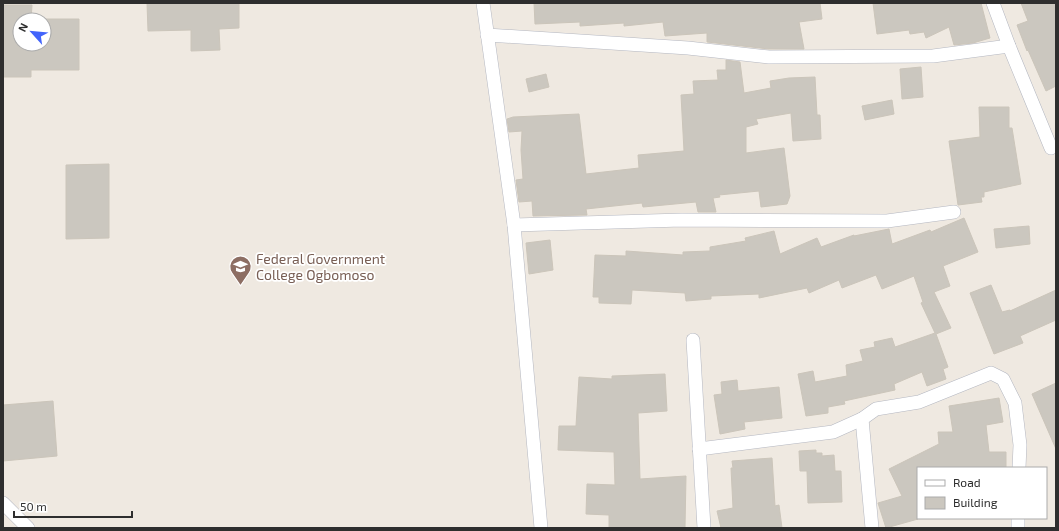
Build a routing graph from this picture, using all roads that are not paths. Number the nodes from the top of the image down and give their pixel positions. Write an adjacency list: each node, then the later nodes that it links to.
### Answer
1 (483, 3): 3 (street)
2 (993, 3): 4 (street)
3 (487, 35): 4 (street); 7 (street)
4 (1009, 46): 5 (street)
5 (1051, 148)
6 (954, 212): 7 (street)
7 (514, 224): 14 (street)
8 (693, 340): 10 (street)
9 (862, 419): 10 (street); 11 (street); 16 (street)
10 (699, 449): 15 (street)
11 (1019, 467)
12 (3, 503): 13 (street)
13 (28, 528)
14 (541, 528)
15 (704, 528)
16 (872, 528)

